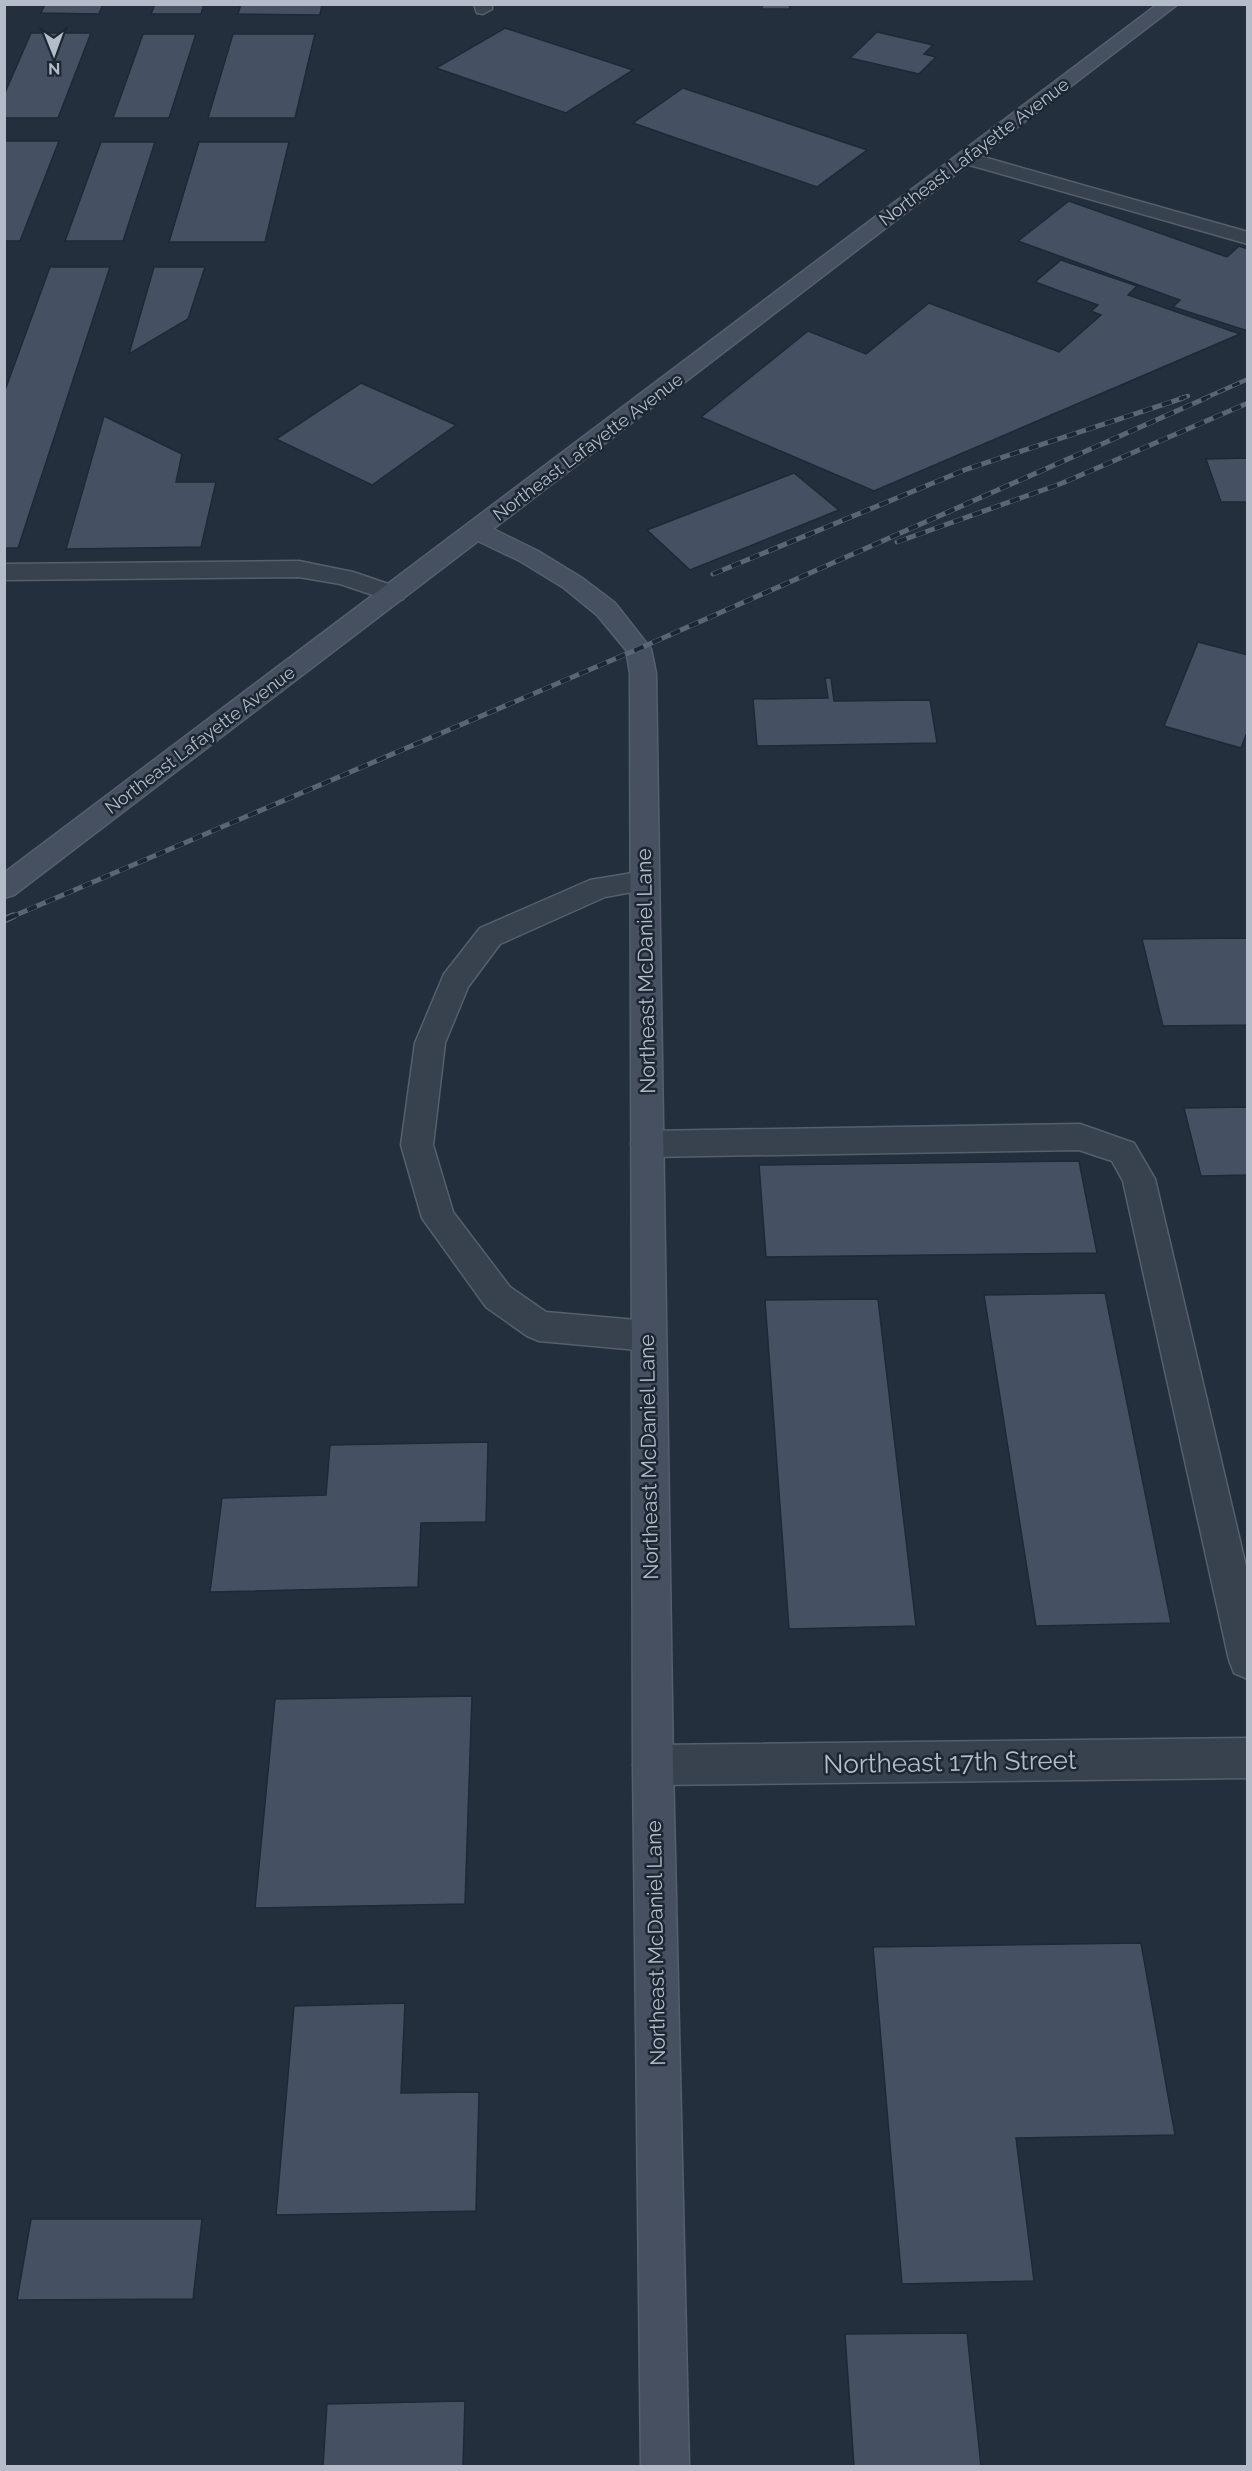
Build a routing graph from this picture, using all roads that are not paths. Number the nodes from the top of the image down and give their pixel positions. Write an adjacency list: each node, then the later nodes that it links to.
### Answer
1 (1170, 4): 2 (main road, Northeast Lafayette Avenue)
2 (966, 158): 3 (street); 4 (main road, Northeast Lafayette Avenue)
3 (1248, 238)
4 (478, 531): 6 (main road, Northeast Lafayette Avenue); 7 (main road, Northeast McDaniel Lane)
5 (4, 572): 6 (street)
6 (394, 594): 8 (main road, Northeast Lafayette Avenue)
7 (645, 881): 9 (main road, Northeast McDaniel Lane); 10 (street)
8 (4, 888)
9 (647, 1144): 10 (main road, Northeast McDaniel Lane); 11 (street)
10 (648, 1335): 13 (main road, Northeast McDaniel Lane)
11 (1248, 1660)
12 (1248, 1758): 13 (street, Northeast 17th Street)
13 (653, 1765): 14 (main road, Northeast McDaniel Lane)
14 (665, 2466)

